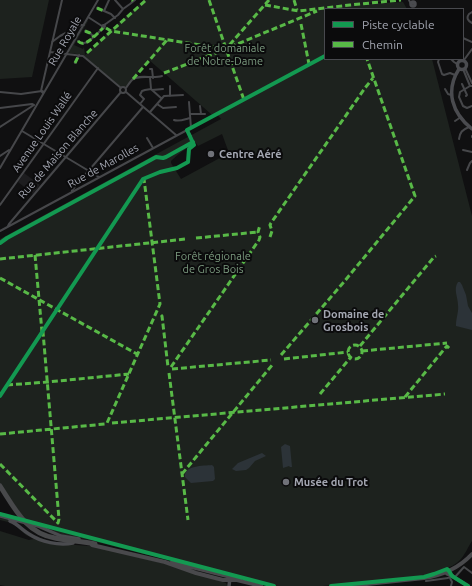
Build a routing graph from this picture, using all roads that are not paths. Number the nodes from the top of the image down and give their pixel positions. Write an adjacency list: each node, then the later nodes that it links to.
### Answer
1 (62, 0): 20 (street)
2 (98, 0): 12 (street, Rue Royale)
3 (109, 0): 10 (street)
4 (115, 0): 8 (street)
5 (134, 0): 8 (street)
6 (409, 0): 9 (main road)
7 (96, 8): 10 (street)
8 (123, 8): 13 (street)
9 (418, 8)
10 (104, 11): 13 (street)
11 (472, 12): 14 (street)
12 (88, 17): 15 (street, Rue Royale); 16 (street)
13 (115, 18): 16 (street)
14 (472, 23)
15 (84, 25): 20 (street); 23 (street, Rue Royale)
16 (103, 26): 18 (street)
17 (85, 31): 18 (street)
18 (94, 37): 19 (street)
19 (78, 41)
20 (52, 42): 22 (street)
21 (472, 49): 25 (street)
22 (50, 52): 23 (street); 46 (street)
23 (66, 54): 24 (street); 46 (street, Rue Royale)
24 (79, 55): 28 (street); 30 (street)
25 (464, 57)
26 (439, 60): 32 (street)
27 (460, 61): 29 (main road); 29 (main road)
28 (75, 63)
29 (465, 67): 32 (main road); 36 (street)
30 (98, 68): 38 (street); 82 (street, Avenue Louis Wallé)
31 (150, 69): 34 (street)
32 (456, 75): 51 (main road)
33 (162, 76): 34 (street)
34 (151, 77): 39 (street); 42 (street)
35 (462, 84): 44 (street)
36 (472, 85): 44 (street)
37 (170, 86): 52 (street)
38 (121, 88): 39 (street); 47 (street)
39 (126, 88): 48 (street)
40 (163, 89): 43 (street)
41 (445, 89): 51 (street)
42 (152, 90): 43 (street); 49 (street); 56 (street)
43 (158, 90): 49 (street)
44 (464, 90): 53 (street); 60 (street)
45 (0, 92): 46 (street)
46 (43, 92): 58 (street, Rue Royale)
47 (121, 92): 48 (street); 89 (street, Rue de Maison Blanche)
48 (126, 92): 56 (street)
49 (158, 95): 54 (street)
50 (183, 95): 52 (street)
51 (451, 95): 69 (main road)
52 (170, 96): 54 (street)
53 (466, 96)
54 (161, 98): 57 (street)
55 (190, 102): 66 (street)
56 (140, 104): 61 (street)
57 (157, 104): 62 (street); 65 (street)
58 (35, 105): 63 (street); 73 (street); 77 (street, Rue Royale)
59 (200, 106): 67 (street)
60 (472, 106)
61 (143, 107): 65 (street); 92 (street)
62 (176, 107)
63 (0, 108)
64 (226, 109): 74 (street, Rue de Marolles)
65 (150, 112): 78 (street)
66 (190, 114): 67 (street); 70 (street)
67 (201, 114): 68 (street)
68 (205, 114)
69 (461, 117): 72 (street); 75 (main road)
70 (190, 118): 71 (street); 74 (street)
71 (174, 120)
72 (455, 121)
73 (0, 127)
74 (191, 128): 76 (street, Rue de Marolles)
75 (471, 128): 81 (street)
76 (187, 130): 78 (street, Rue de Marolles); 79 (street)
77 (22, 131): 82 (street); 84 (street, Rue Royale)
78 (177, 136): 83 (street, Rue de Marolles)
79 (191, 136)
80 (147, 138): 83 (street)
81 (459, 139)
82 (44, 144): 89 (street); 96 (street, Avenue Louis Wallé)
83 (153, 148): 94 (street, Rue de Marolles)
84 (10, 150): 87 (street); 91 (street, Rue Royale)
85 (463, 150): 86 (street)
86 (472, 152): 88 (street)
87 (0, 156)
88 (472, 156)
89 (66, 157): 92 (street); 98 (street, Rue de Maison Blanche)
90 (472, 161): 93 (street)
91 (0, 168)
92 (88, 170): 94 (street); 95 (street)
93 (467, 170)
94 (99, 178): 95 (street, Rue de Marolles)
95 (72, 192): 98 (street, Rue de Marolles)
96 (0, 205)
97 (0, 225): 99 (street)
98 (8, 226): 99 (street, Rue de Marolles)
99 (4, 229): 100 (street, Rue de Marolles)
100 (0, 231)
101 (0, 486): 105 (highway)
102 (0, 491): 104 (highway)
103 (0, 517): 104 (main road); 105 (main road)
104 (73, 543): 110 (main road)
105 (95, 544): 110 (main road)
106 (472, 555): 107 (main road)
107 (451, 574): 108 (street); 109 (street); 112 (main road); 115 (main road); 117 (street); 118 (main road)
108 (472, 575)
109 (426, 581)
110 (231, 582): 111 (main road); 114 (main road)
111 (254, 585): 113 (main road)
112 (380, 585): 116 (main road)
113 (260, 586)
114 (266, 586)
115 (348, 586)
116 (361, 586)
117 (451, 586)
118 (468, 586)

